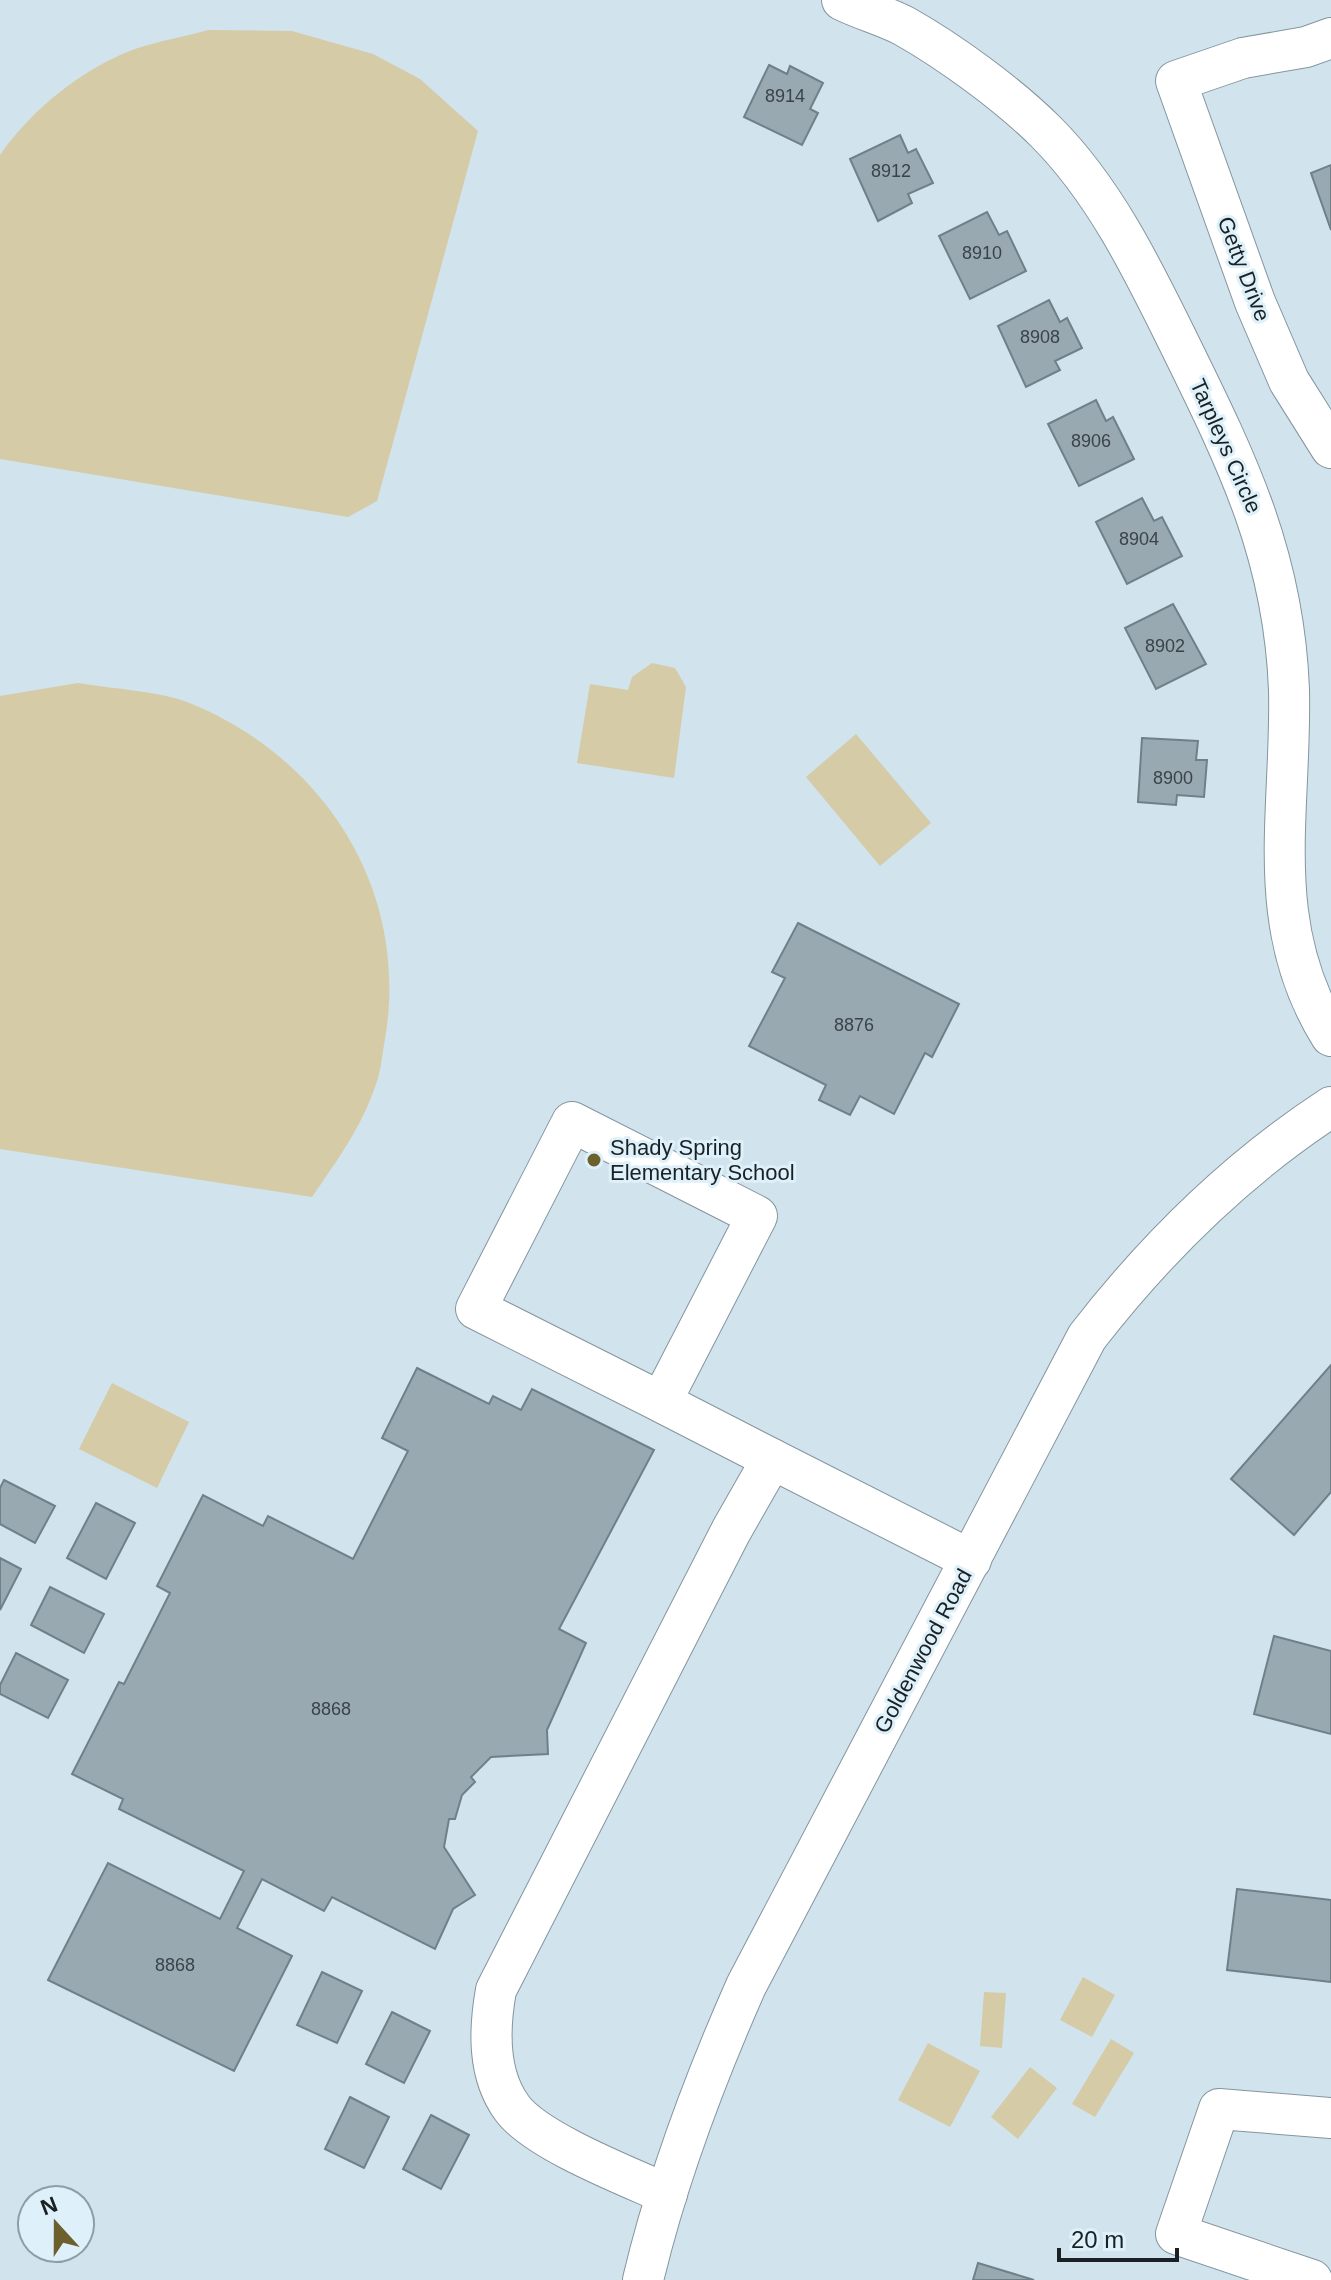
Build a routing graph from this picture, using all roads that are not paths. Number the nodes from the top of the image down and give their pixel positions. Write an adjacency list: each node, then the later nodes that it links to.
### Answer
1 (842, 0): 4 (street, Tarpleys Circle)
2 (1331, 38): 3 (street, Getty Drive)
3 (1331, 448)
4 (1331, 1036)
5 (1331, 1107): 8 (street, Goldenwood Road)
6 (661, 1402): 6 (street); 7 (street)
7 (772, 1459): 8 (street); 10 (street)
8 (971, 1560): 10 (street, Goldenwood Road)
9 (1331, 2118): 12 (street)
10 (667, 2194): 11 (street, Goldenwood Road)
11 (643, 2280)
12 (1312, 2280)

